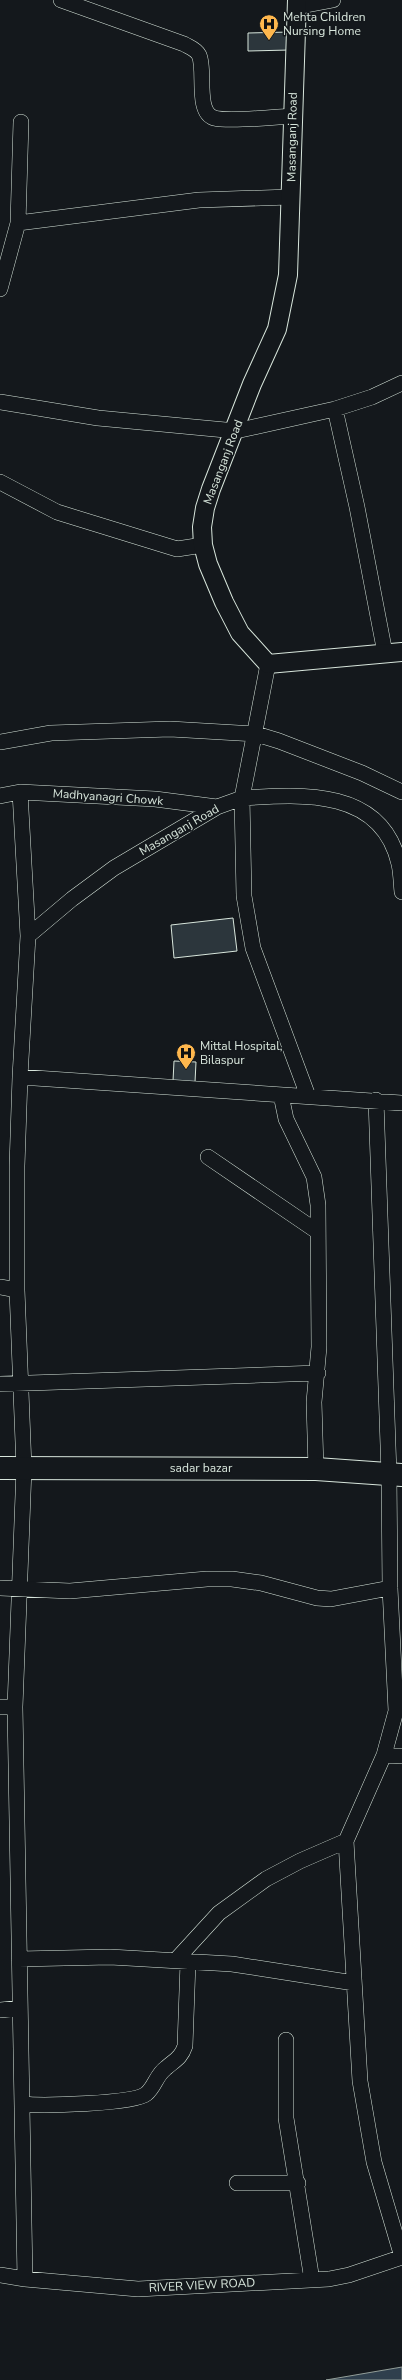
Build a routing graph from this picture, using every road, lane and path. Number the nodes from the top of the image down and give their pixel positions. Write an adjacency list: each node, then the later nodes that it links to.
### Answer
1 (61, 0): 4 (street)
2 (333, 0): 3 (street)
3 (297, 4): 4 (street, Masanganj Road)
4 (292, 116): 6 (street, Masanganj Road)
5 (21, 122): 7 (street)
6 (290, 197): 7 (street); 12 (street, Masanganj Road)
7 (18, 223): 8 (street)
8 (0, 289)
9 (402, 383): 11 (street)
10 (0, 402): 12 (street)
11 (335, 409): 12 (street); 15 (street)
12 (236, 431): 14 (street, Masanganj Road)
13 (0, 482): 14 (street)
14 (203, 545): 16 (street, Masanganj Road)
15 (394, 652): 16 (street)
16 (268, 664): 17 (street)
17 (256, 734): 18 (street); 20 (street); 22 (street)
18 (0, 742)
19 (20, 792): 21 (street, Madhyanagri Chowk); 23 (street, Madhyanagri Chowk); 25 (street)
20 (402, 792)
21 (0, 796)
22 (242, 798): 23 (street, Masanganj Road); 24 (street, Masanganj Road); 28 (street)
23 (217, 807): 25 (street, Masanganj Road)
24 (402, 892)
25 (28, 936): 26 (street)
26 (20, 1077): 27 (street); 34 (street)
27 (281, 1095): 28 (street); 32 (street)
28 (308, 1096): 29 (street)
29 (376, 1100): 30 (street); 41 (street)
30 (402, 1103)
31 (208, 1157): 32 (street)
32 (318, 1232): 35 (street)
33 (0, 1287): 34 (street)
34 (17, 1290): 37 (street)
35 (318, 1373): 37 (street); 40 (street)
36 (0, 1384): 37 (street)
37 (21, 1384): 39 (street)
38 (0, 1468): 39 (main road, sadar bazar)
39 (24, 1468): 40 (main road, sadar bazar); 44 (street)
40 (316, 1469): 41 (main road, sadar bazar)
41 (396, 1474): 43 (street)
42 (0, 1588): 44 (street)
43 (390, 1588): 44 (street); 47 (street)
44 (18, 1589): 46 (street)
45 (0, 1706): 46 (street)
46 (15, 1707): 50 (street)
47 (384, 1755): 48 (street); 49 (street)
48 (402, 1756)
49 (346, 1841): 51 (street); 52 (street)
50 (19, 1959): 51 (street); 53 (street)
51 (182, 1961): 52 (street); 56 (street)
52 (354, 1983): 59 (street)
53 (20, 2008): 54 (street); 56 (street)
54 (0, 2010)
55 (286, 2040): 58 (street)
56 (22, 2104): 61 (street)
57 (237, 2183): 58 (street)
58 (298, 2183): 62 (street)
59 (402, 2257): 62 (street, RIVER VIEW ROAD)
60 (0, 2274): 61 (street, RIVER VIEW ROAD)
61 (25, 2279): 62 (street, RIVER VIEW ROAD)
62 (312, 2280)

